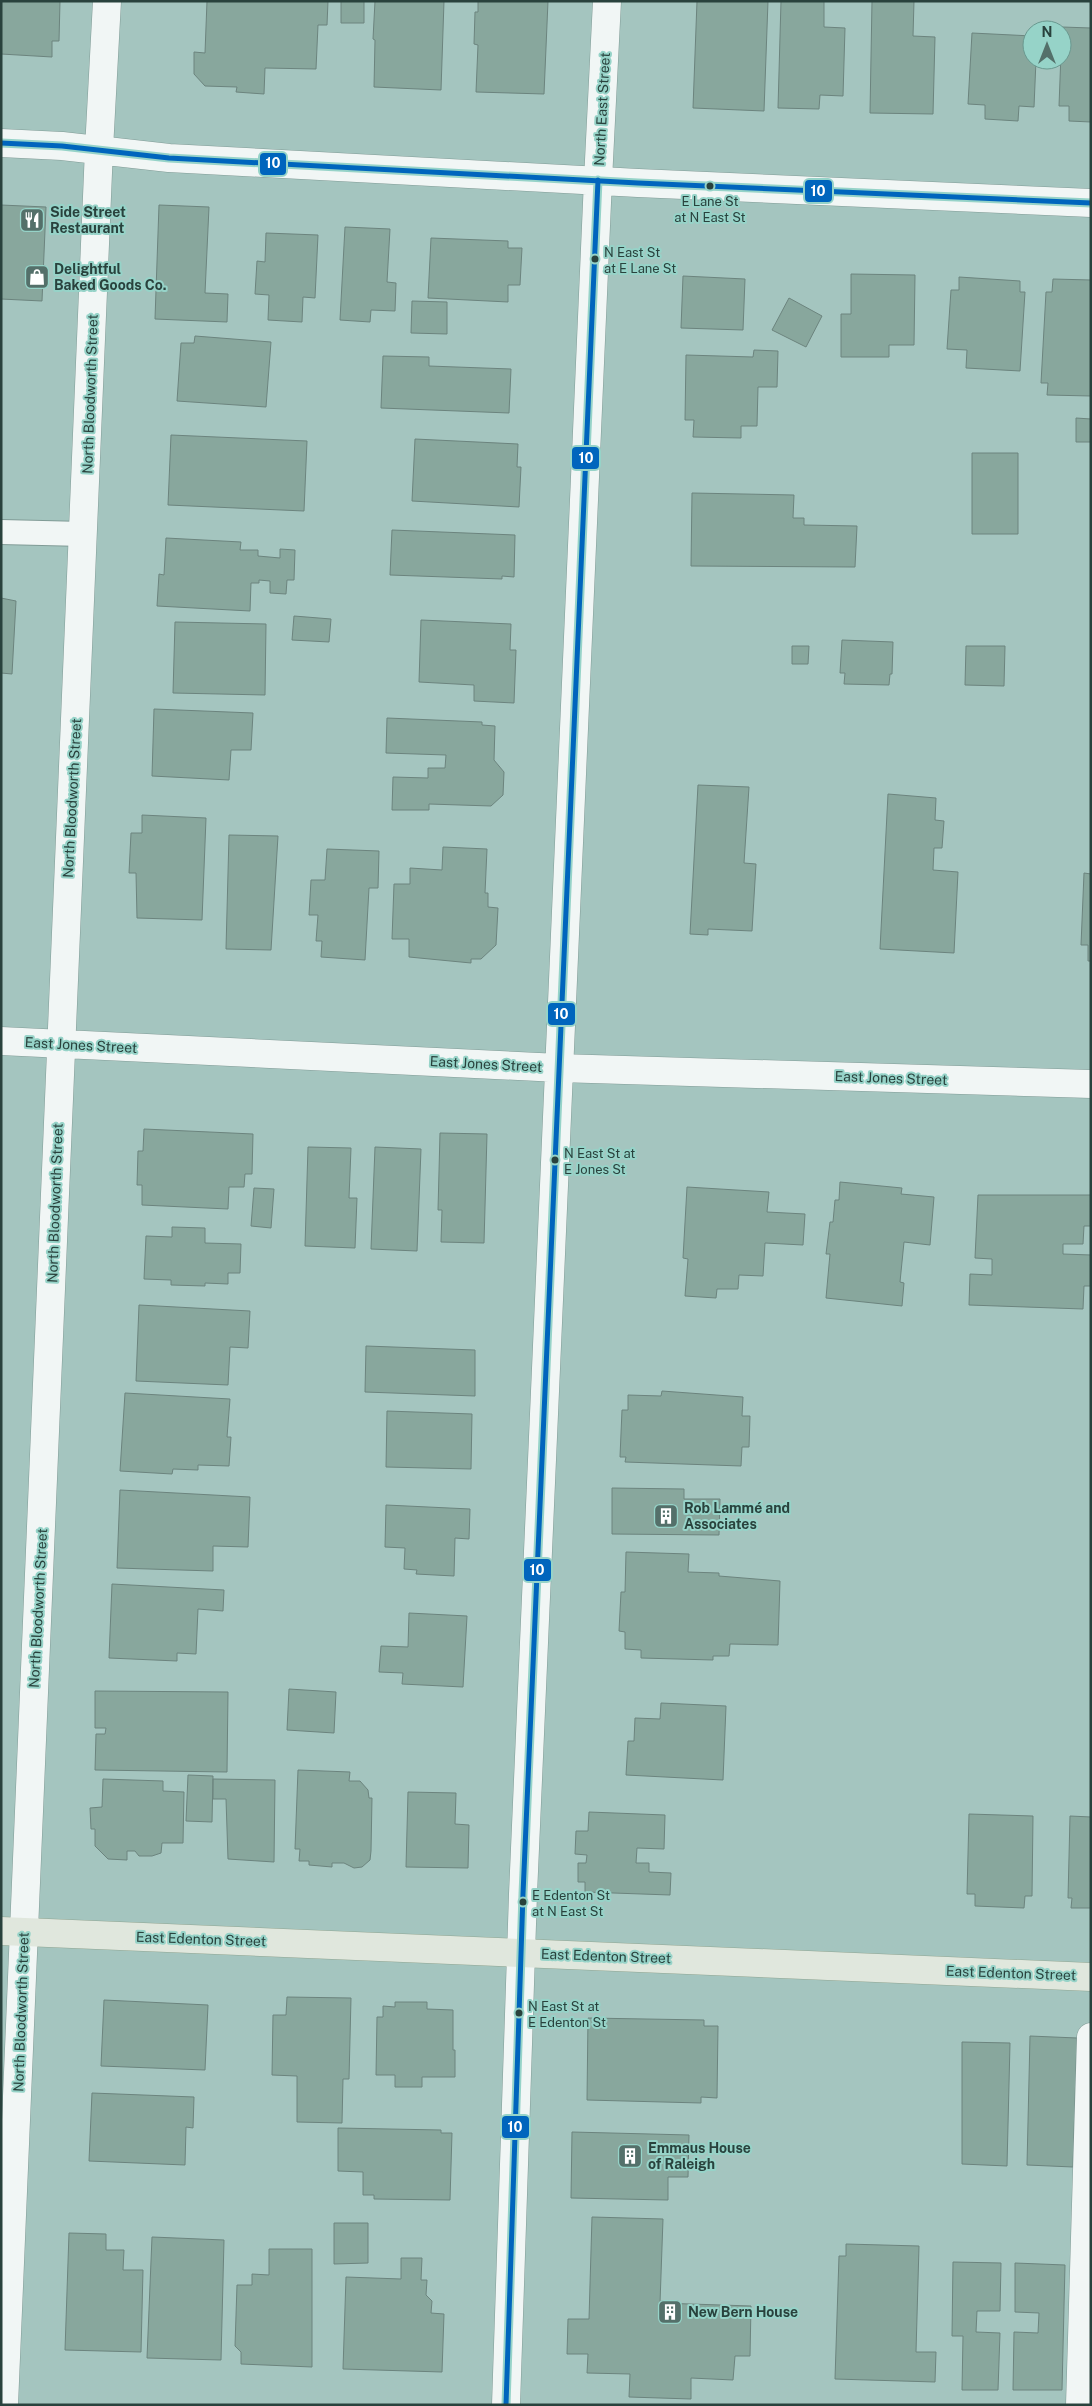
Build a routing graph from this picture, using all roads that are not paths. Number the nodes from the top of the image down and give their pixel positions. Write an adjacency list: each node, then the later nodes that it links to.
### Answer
1 (107, 1): 4 (street, North Bloodworth Street)
2 (607, 1): 5 (street, North East Street)
3 (1, 143): 4 (street)
4 (99, 149): 5 (street); 8 (street, North Bloodworth Street)
5 (598, 180): 6 (street); 11 (street, North East Street)
6 (1091, 203)
7 (1, 532): 8 (lane)
8 (84, 534): 10 (street, North Bloodworth Street)
9 (1, 1041): 10 (street, East Jones Street)
10 (62, 1044): 11 (street, East Jones Street); 13 (street, North Bloodworth Street)
11 (559, 1068): 12 (street, East Jones Street); 14 (street, North East Street)
12 (1091, 1084)
13 (13, 1931): 14 (main road, East Edenton Street); 17 (street, North Bloodworth Street)
14 (521, 1952): 15 (main road, East Edenton Street); 19 (street, North East Street)
15 (1091, 1976)
16 (1091, 2037): 20 (street)
17 (7, 2225): 18 (street, North Bloodworth Street)
18 (4, 2405)
19 (506, 2405)
20 (1080, 2405)

